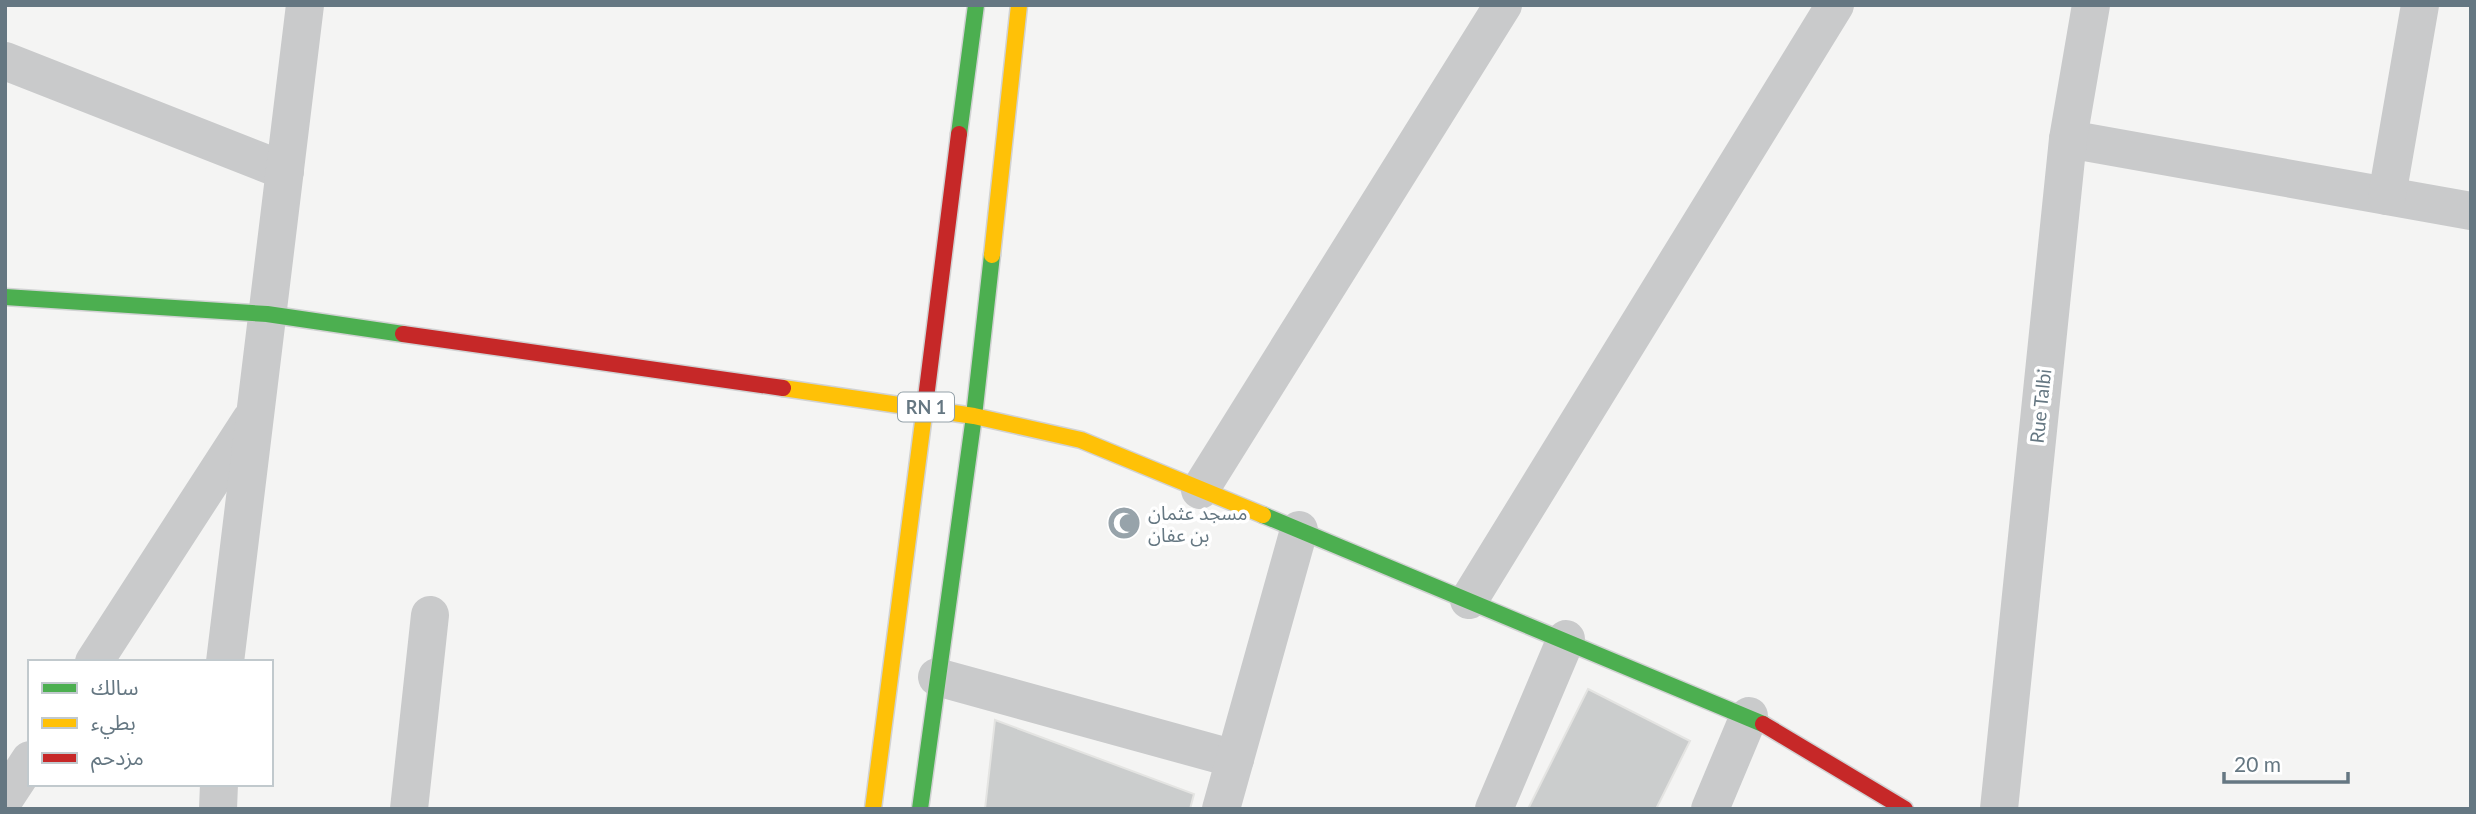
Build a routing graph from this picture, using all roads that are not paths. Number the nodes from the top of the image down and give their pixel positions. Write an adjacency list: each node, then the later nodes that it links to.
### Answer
1 (305, 5): 10 (street)
2 (976, 5): 15 (street, RN 1)
3 (1019, 5): 17 (street, RN 1)
4 (1503, 5): 18 (street)
5 (1835, 5): 20 (street)
6 (2091, 5): 9 (street, Rue Talbi)
7 (2420, 5): 11 (street)
8 (5, 61): 10 (street)
9 (2068, 139): 11 (street); 39 (street, Rue Talbi)
10 (285, 171): 14 (street)
11 (2387, 196): 12 (street)
12 (2471, 211)
13 (5, 297): 14 (street)
14 (267, 314): 15 (street); 16 (street)
15 (926, 408): 17 (street); 33 (street, RN 1)
16 (255, 413): 23 (street); 24 (street)
17 (974, 416): 18 (street); 25 (street, RN 1)
18 (1200, 489): 19 (street)
19 (1300, 530): 20 (street); 27 (street)
20 (1469, 600): 22 (street)
21 (430, 615): 32 (street)
22 (1566, 639): 26 (street); 36 (street)
23 (95, 660)
24 (225, 660)
25 (937, 677): 27 (street); 34 (street, RN 1)
26 (1749, 716): 37 (street); 38 (street)
27 (1235, 759): 35 (street)
28 (28, 763): 30 (street)
29 (219, 786): 31 (street)
30 (5, 798)
31 (218, 809)
32 (409, 809)
33 (873, 809)
34 (920, 809)
35 (1221, 809)
36 (1494, 809)
37 (1710, 809)
38 (1905, 809)
39 (1999, 809)

